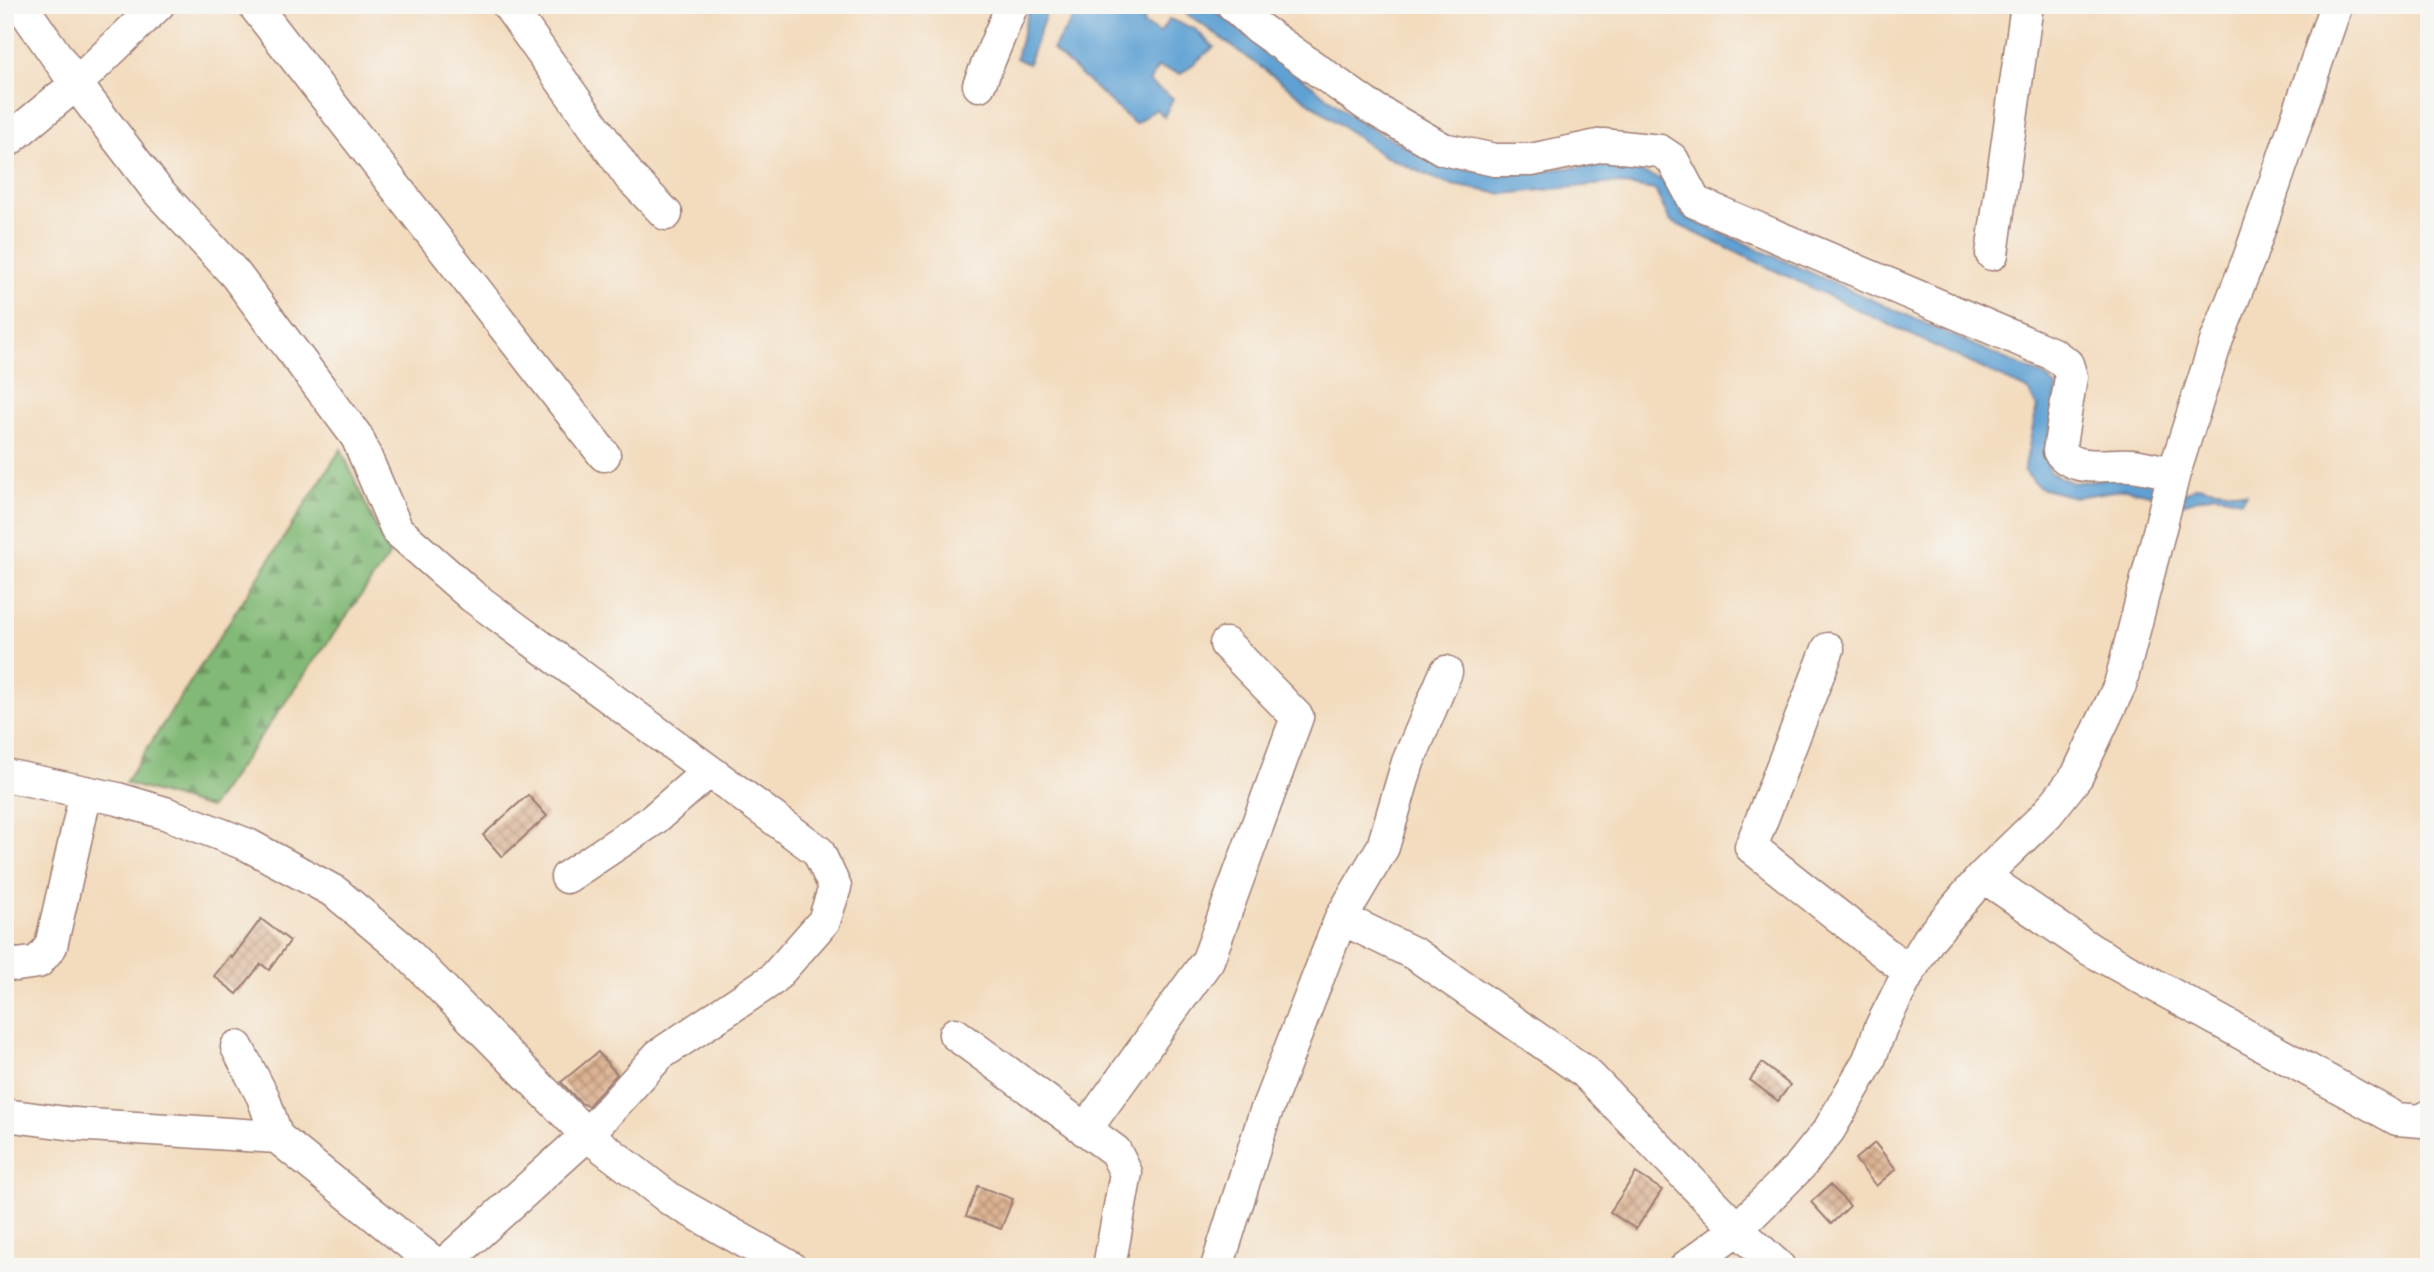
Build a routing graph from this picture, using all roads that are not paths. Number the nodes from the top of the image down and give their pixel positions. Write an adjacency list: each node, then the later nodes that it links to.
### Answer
1 (21, 5): 9 (street)
2 (158, 5): 9 (street)
3 (254, 5): 14 (street)
4 (508, 5): 12 (street)
5 (1012, 5): 10 (street)
6 (1233, 5): 15 (street)
7 (2027, 5): 13 (street)
8 (2336, 5): 15 (street)
9 (76, 84): 11 (street); 19 (street)
10 (979, 86)
11 (5, 143)
12 (666, 214)
13 (1992, 254)
14 (604, 455)
15 (2174, 473): 22 (street)
16 (1226, 645): 31 (street)
17 (1828, 649): 26 (street)
18 (1446, 671): 24 (street)
19 (709, 771): 23 (street); 32 (street)
20 (5, 775): 21 (street)
21 (86, 792): 25 (street); 32 (street)
22 (1983, 876): 26 (street); 30 (street)
23 (567, 877)
24 (1341, 918): 34 (street); 38 (street)
25 (5, 963)
26 (1909, 972): 34 (street)
27 (955, 1034): 31 (street)
28 (237, 1047): 33 (street)
29 (5, 1115): 33 (street)
30 (2429, 1116)
31 (1085, 1130): 37 (street)
32 (587, 1135): 35 (street); 36 (street)
33 (277, 1137): 35 (street)
34 (1737, 1229): 39 (street); 40 (street)
35 (440, 1267)
36 (790, 1267)
37 (1108, 1267)
38 (1217, 1267)
39 (1686, 1267)
40 (1779, 1267)

